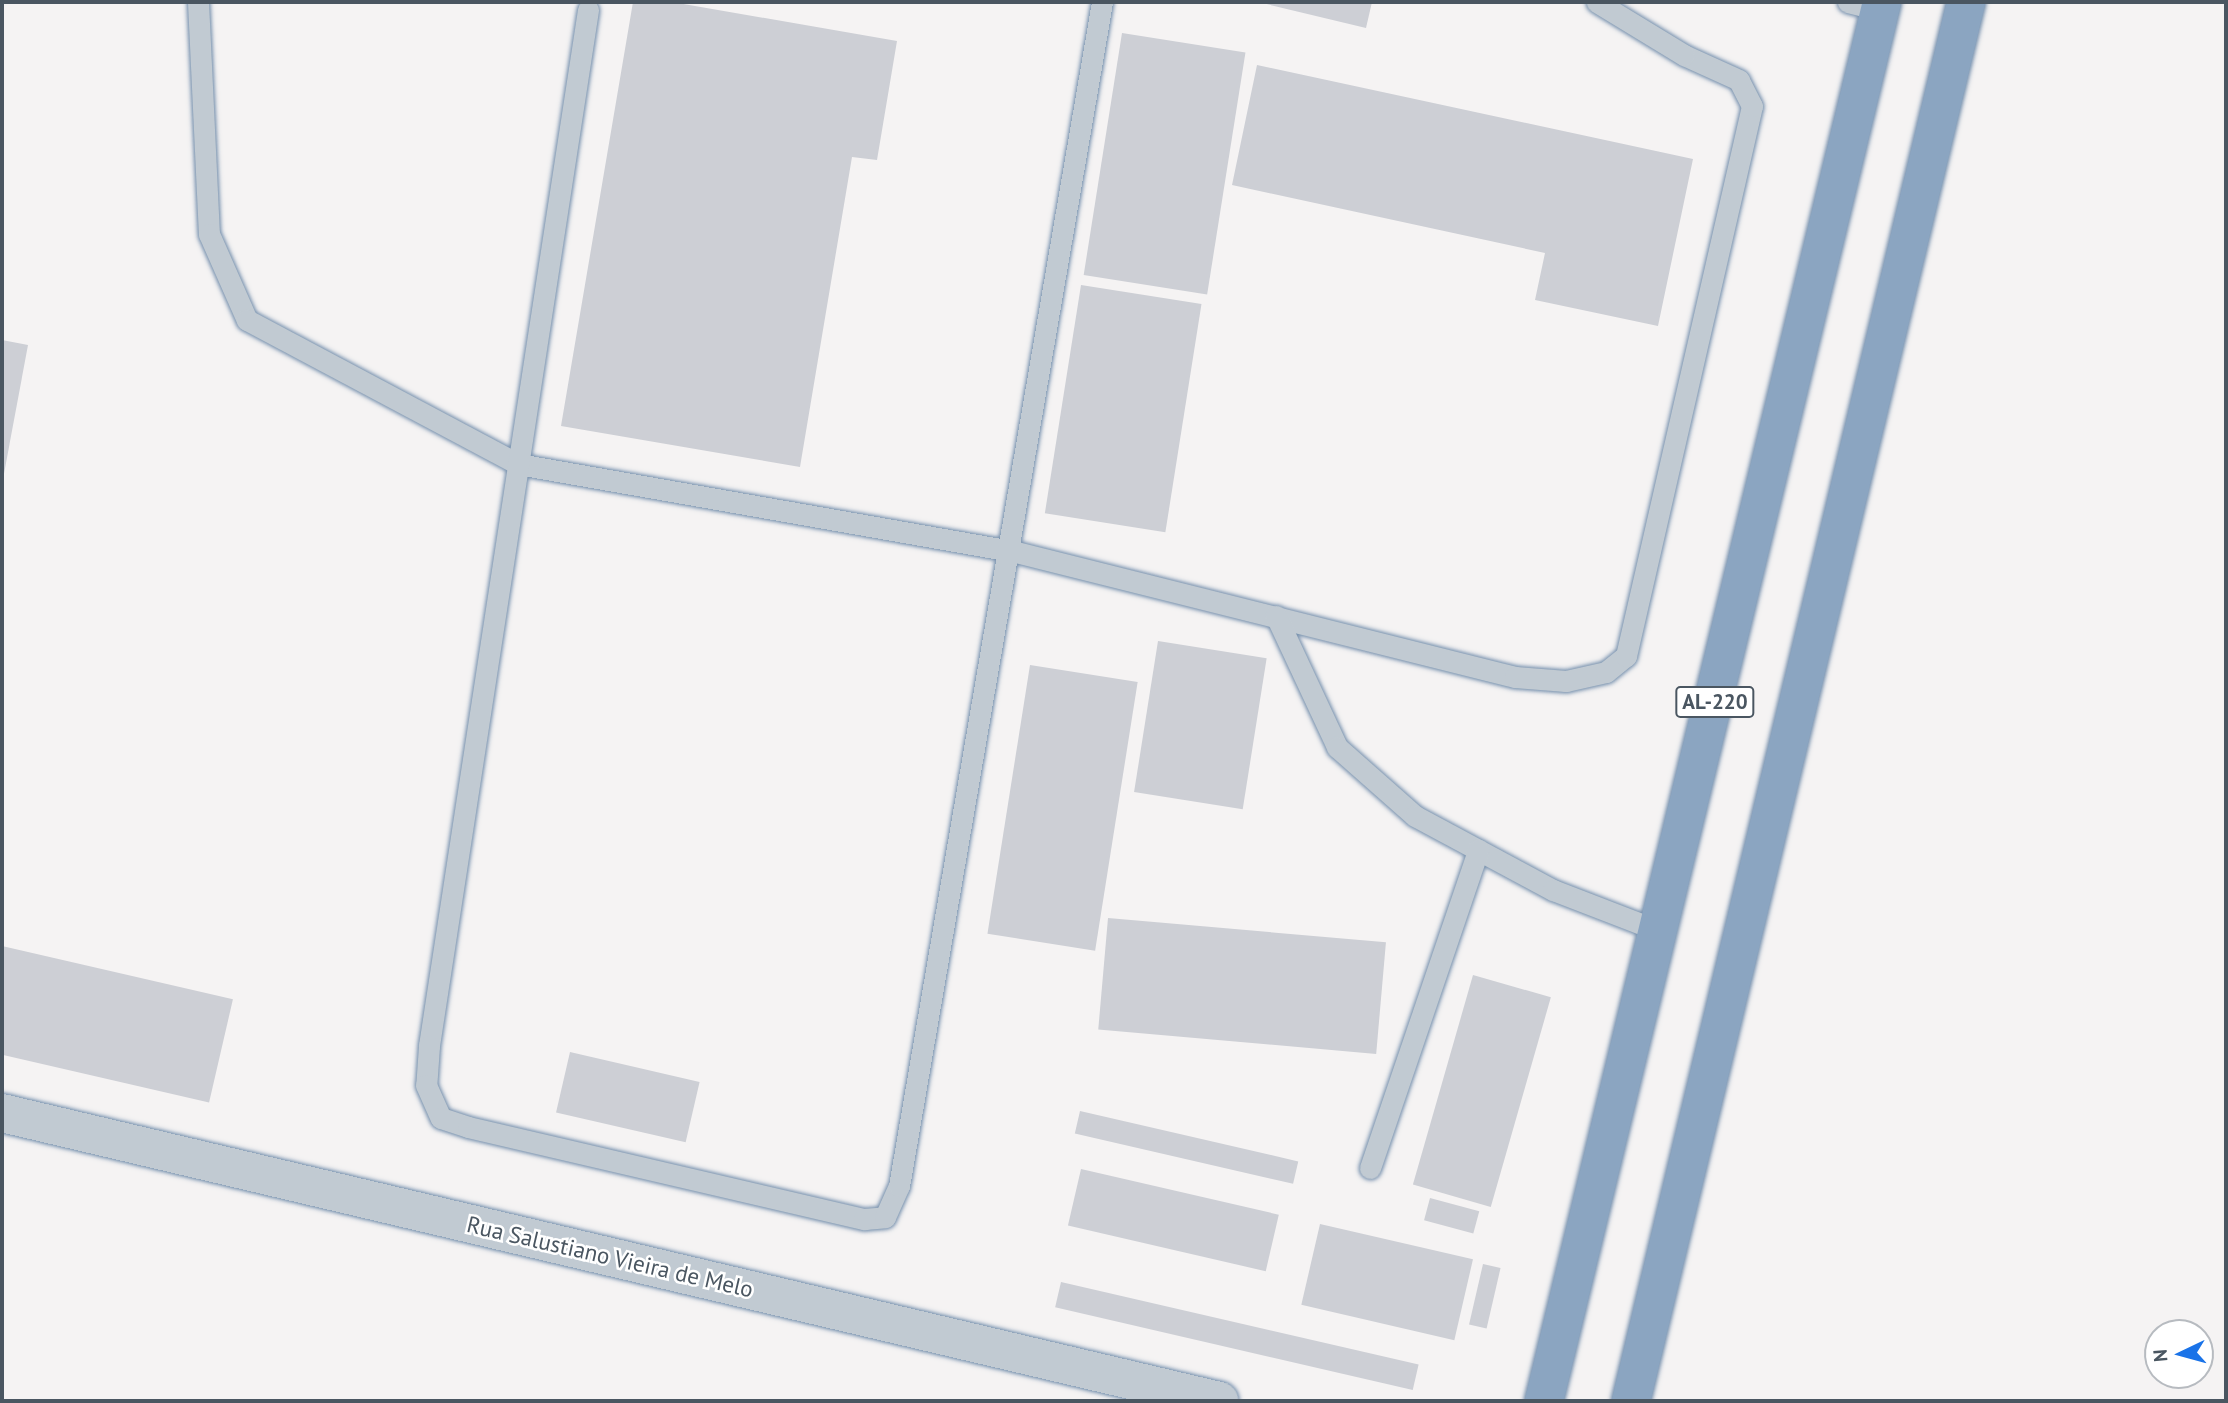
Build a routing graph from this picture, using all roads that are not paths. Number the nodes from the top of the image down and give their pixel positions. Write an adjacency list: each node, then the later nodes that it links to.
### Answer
1 (198, 2): 7 (lane)
2 (1102, 2): 8 (lane)
3 (1597, 2): 9 (lane)
4 (1966, 2): 16 (highway)
5 (1870, 4): 11 (highway, AL-220)
6 (588, 10): 7 (lane)
7 (518, 464): 8 (lane); 8 (lane)
8 (1008, 550): 9 (lane)
9 (1276, 616): 10 (lane)
10 (1478, 850): 11 (lane); 13 (lane)
11 (1659, 932): 15 (highway, AL-220)
12 (2, 1114): 14 (street, Rua Salustiano Vieira de Melo)
13 (1370, 1168)
14 (1219, 1401)
15 (1544, 1401)
16 (1631, 1401)

